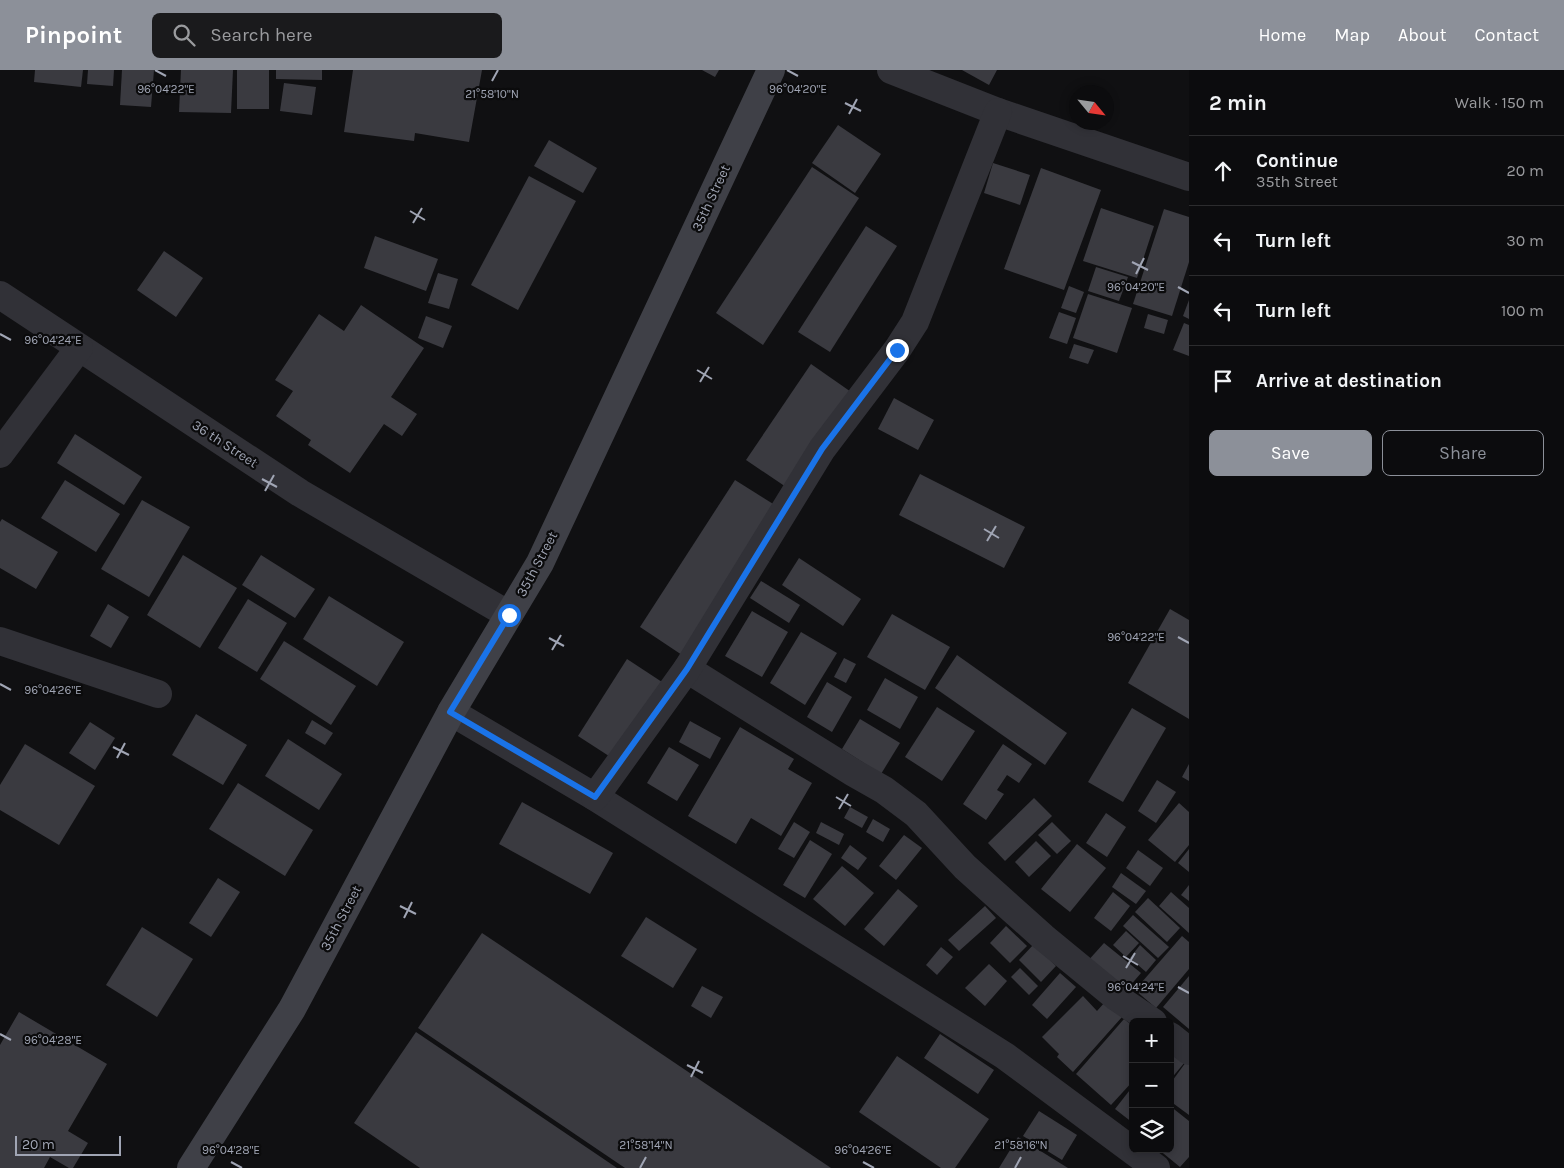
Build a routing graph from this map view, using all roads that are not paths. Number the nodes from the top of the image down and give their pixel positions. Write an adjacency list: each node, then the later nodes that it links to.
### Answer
1 (771, 70): 8 (main road, 35th Street)
2 (891, 70): 3 (street)
3 (998, 112): 4 (street); 10 (street)
4 (1189, 177)
5 (0, 295): 6 (street, 36 th Street)
6 (79, 348): 7 (street); 8 (street, 36 th Street)
7 (0, 454)
8 (509, 615): 12 (main road, 35th Street)
9 (0, 641): 11 (street)
10 (687, 669): 13 (street); 14 (street)
11 (158, 694)
12 (450, 712): 13 (street); 17 (main road, 35th Street)
13 (595, 797): 18 (street)
14 (1147, 1018)
15 (1174, 1039): 16 (street)
16 (1189, 1051)
17 (191, 1168)
18 (1156, 1168)

